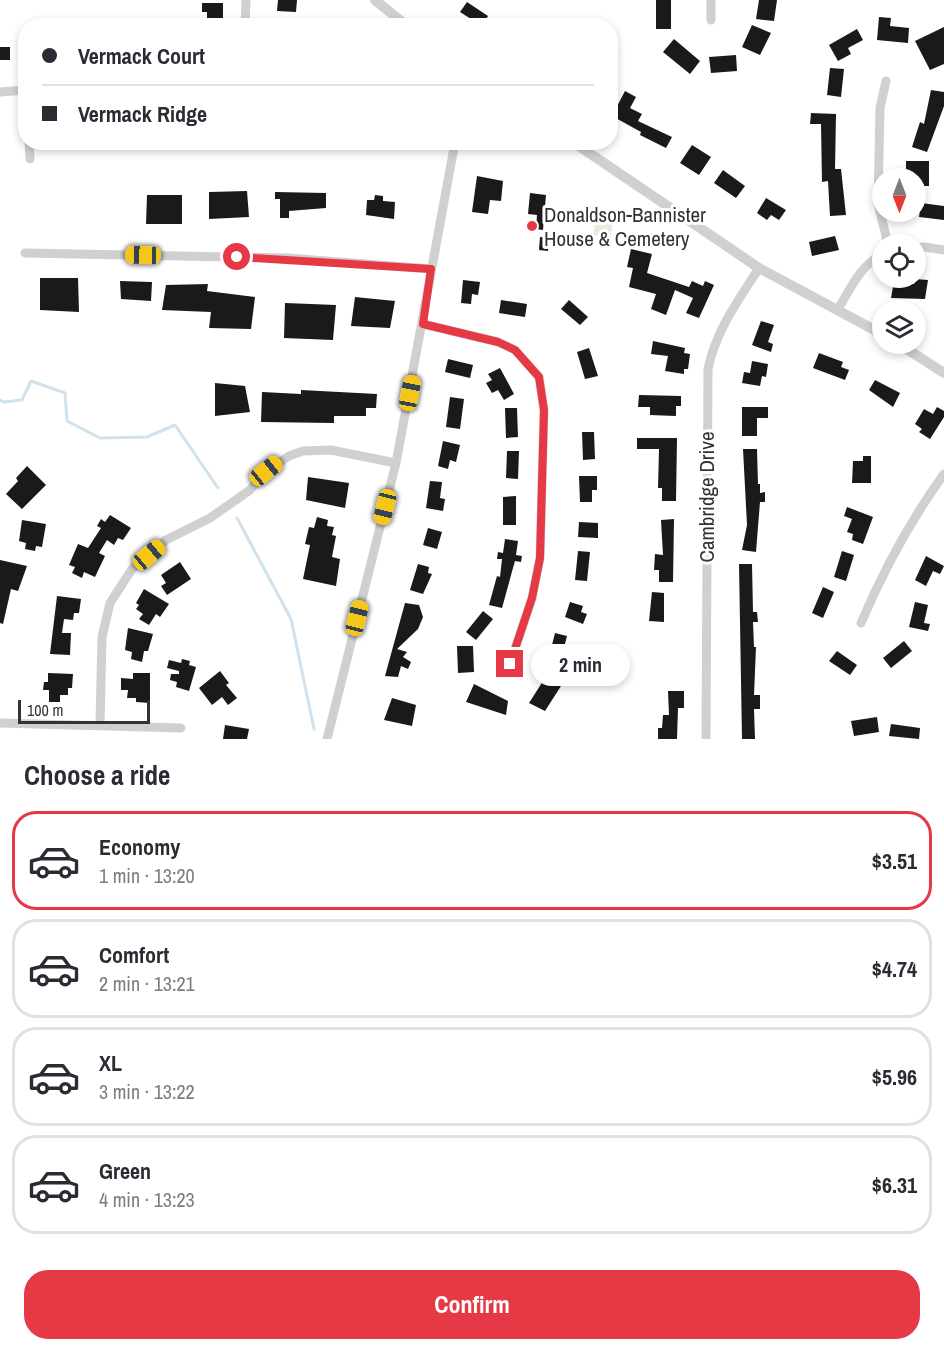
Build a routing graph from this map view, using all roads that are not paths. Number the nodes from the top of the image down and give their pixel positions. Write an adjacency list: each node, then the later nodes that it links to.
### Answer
1 (246, 0): 4 (street)
2 (711, 0): 6 (street)
3 (379, 1): 5 (street)
4 (245, 18)
5 (398, 18)
6 (711, 20)
7 (886, 81): 14 (street)
8 (18, 91): 9 (street)
9 (0, 92)
10 (29, 150): 13 (street)
11 (453, 150): 20 (street)
12 (585, 150): 19 (street)
13 (30, 159)
14 (886, 234)
15 (926, 247): 16 (street)
16 (944, 250)
17 (25, 253): 20 (street)
18 (872, 260): 21 (street)
19 (759, 268): 21 (street); 34 (street, Cambridge Drive)
20 (431, 269): 22 (street)
21 (838, 309): 23 (street)
22 (423, 324): 26 (street); 29 (street)
23 (872, 328)
24 (915, 354): 25 (street)
25 (944, 373)
26 (396, 463): 31 (street); 33 (street)
27 (944, 474): 28 (street)
28 (861, 623)
29 (510, 664)
30 (0, 723): 31 (street)
31 (100, 725): 32 (street)
32 (181, 728)
33 (327, 739)
34 (706, 739)

